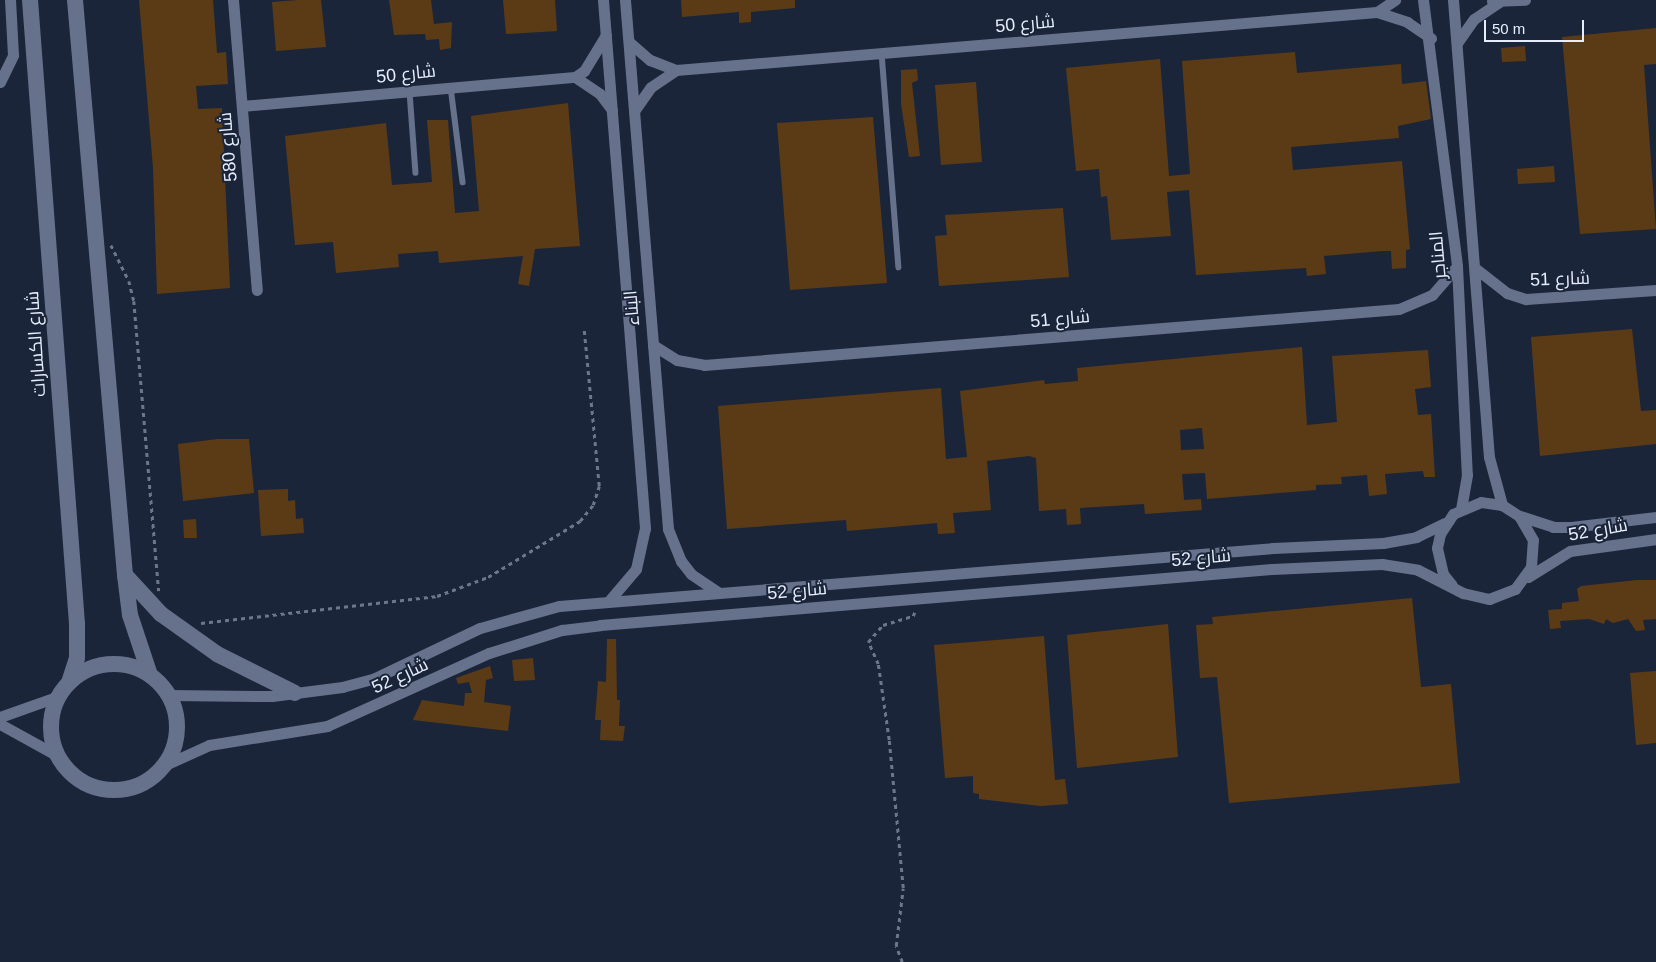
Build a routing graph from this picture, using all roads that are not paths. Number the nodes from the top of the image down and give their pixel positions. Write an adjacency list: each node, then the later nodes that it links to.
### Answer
1 (10, 0): 20 (street)
2 (30, 0): 46 (street, شارع الكسارات)
3 (75, 0): 40 (street, شارع الكسارات)
4 (233, 0): 23 (street, شارع 580)
5 (604, 0): 13 (street, البناء)
6 (626, 0): 15 (street, البناء)
7 (1394, 0): 12 (street)
8 (1423, 0): 14 (street, المناجر)
9 (1453, 0): 16 (street, المناجر)
10 (1525, 0): 11 (street)
11 (1494, 1): 16 (street)
12 (1377, 12): 14 (street, شارع 50); 17 (street, شارع 50)
13 (606, 35): 19 (street); 24 (street, البناء)
14 (1431, 38): 28 (street, المناجر)
15 (629, 42): 18 (street, شارع 50); 25 (street, البناء)
16 (1457, 43): 30 (street, المناجر)
17 (882, 53): 18 (street, شارع 50); 29 (lane)
18 (676, 70): 25 (street)
19 (575, 77): 21 (street, شارع 50); 24 (street)
20 (0, 82)
21 (451, 87): 22 (street, شارع 50); 27 (lane)
22 (410, 92): 23 (street, شارع 50); 26 (lane)
23 (242, 106): 31 (street, شارع 580)
24 (612, 111): 44 (street, البناء)
25 (634, 111): 33 (street, البناء)
26 (416, 173)
27 (463, 182)
28 (1457, 266): 33 (street, شارع 51); 35 (street, المناجر)
29 (899, 268)
30 (1475, 268): 32 (street, شارع 51); 34 (street, المناجر)
31 (257, 290)
32 (1656, 290)
33 (653, 345): 43 (street, البناء)
34 (1502, 505): 35 (street); 36 (street)
35 (1461, 509): 38 (street)
36 (1520, 516): 37 (street, شارع 52); 41 (street)
37 (1656, 517)
38 (1446, 522): 42 (street); 43 (street, شارع 52)
39 (1656, 539): 41 (street, شارع 52)
40 (125, 575): 45 (street, شارع الكسارات); 47 (street)
41 (1525, 579): 42 (street)
42 (1452, 585): 52 (street, شارع 52)
43 (720, 592): 44 (street, شارع 52)
44 (608, 602): 47 (street, شارع 52)
45 (150, 675): 46 (street, شارع الكسارات); 48 (street, شارع الكسارات)
46 (64, 689): 49 (street); 51 (street, شارع الكسارات)
47 (295, 693): 48 (street, شارع 52)
48 (168, 695): 52 (street, شارع الكسارات)
49 (0, 717)
50 (0, 724): 51 (street)
51 (58, 756): 52 (street, شارع الكسارات)
52 (166, 764)

